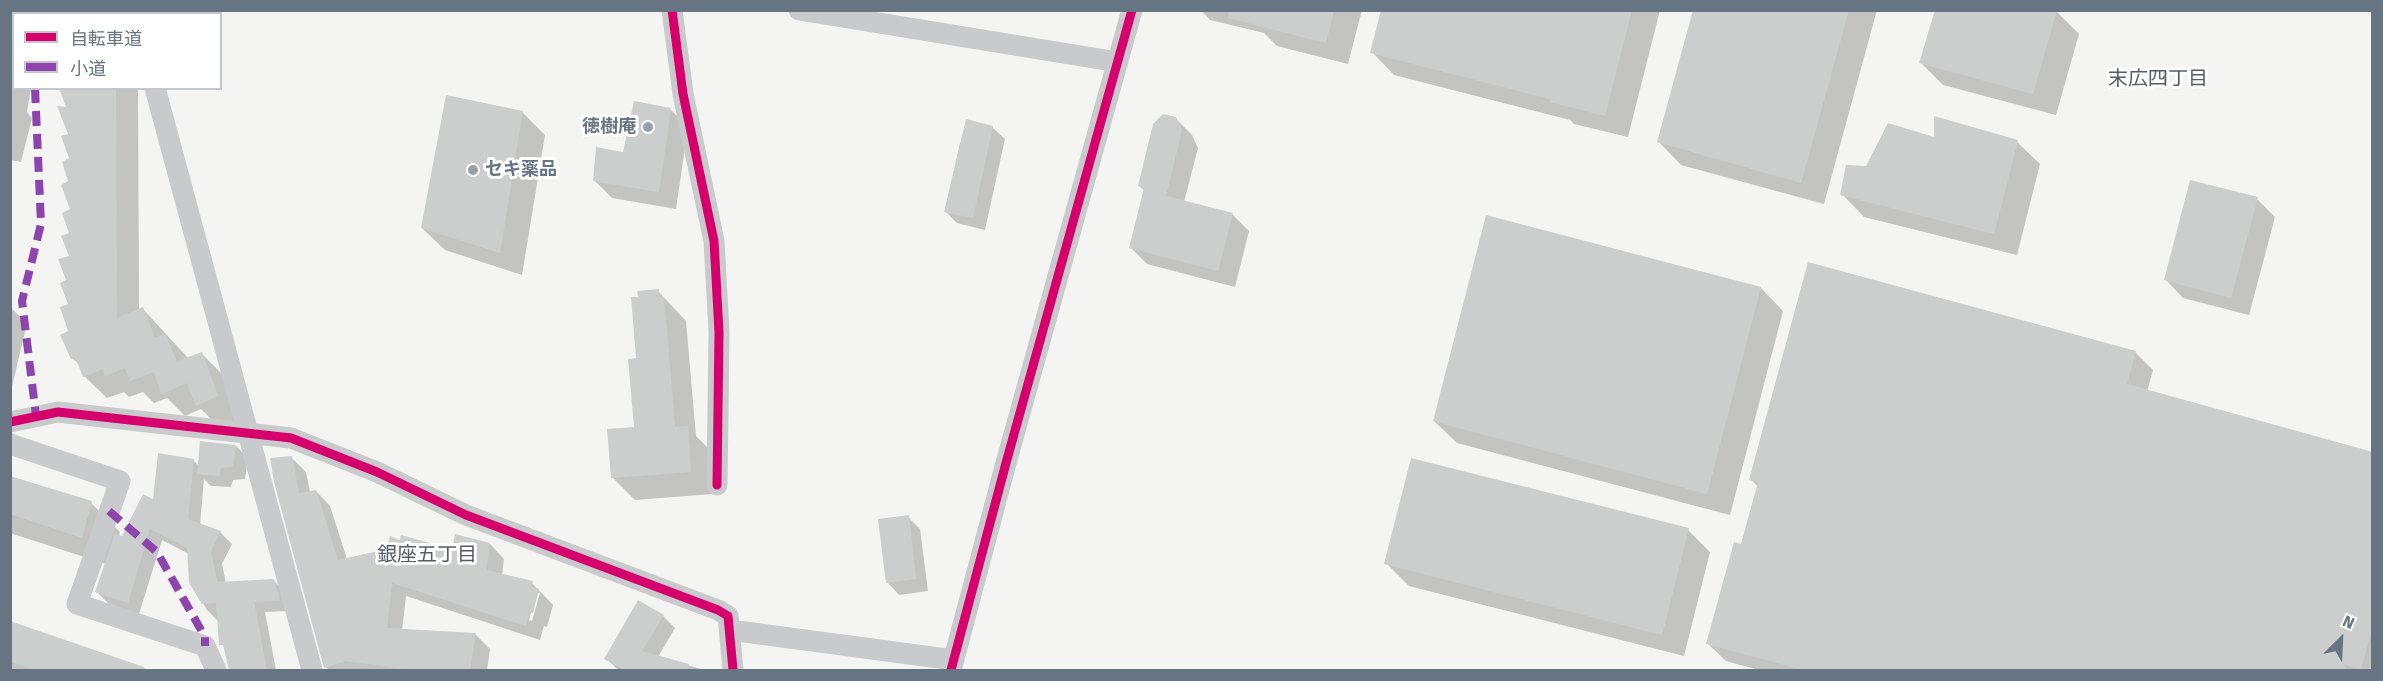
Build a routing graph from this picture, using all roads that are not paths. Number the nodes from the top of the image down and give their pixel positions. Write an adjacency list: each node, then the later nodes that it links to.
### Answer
1 (672, 10): 9 (street)
2 (799, 10): 4 (street)
3 (1132, 10): 4 (street)
4 (1118, 62): 11 (street)
5 (156, 90): 7 (street)
6 (10, 422): 7 (street)
7 (247, 433): 10 (street); 13 (street)
8 (10, 444): 12 (street)
9 (717, 484)
10 (730, 630): 11 (street); 14 (street)
11 (953, 665)
12 (216, 670)
13 (312, 670)
14 (733, 670)

